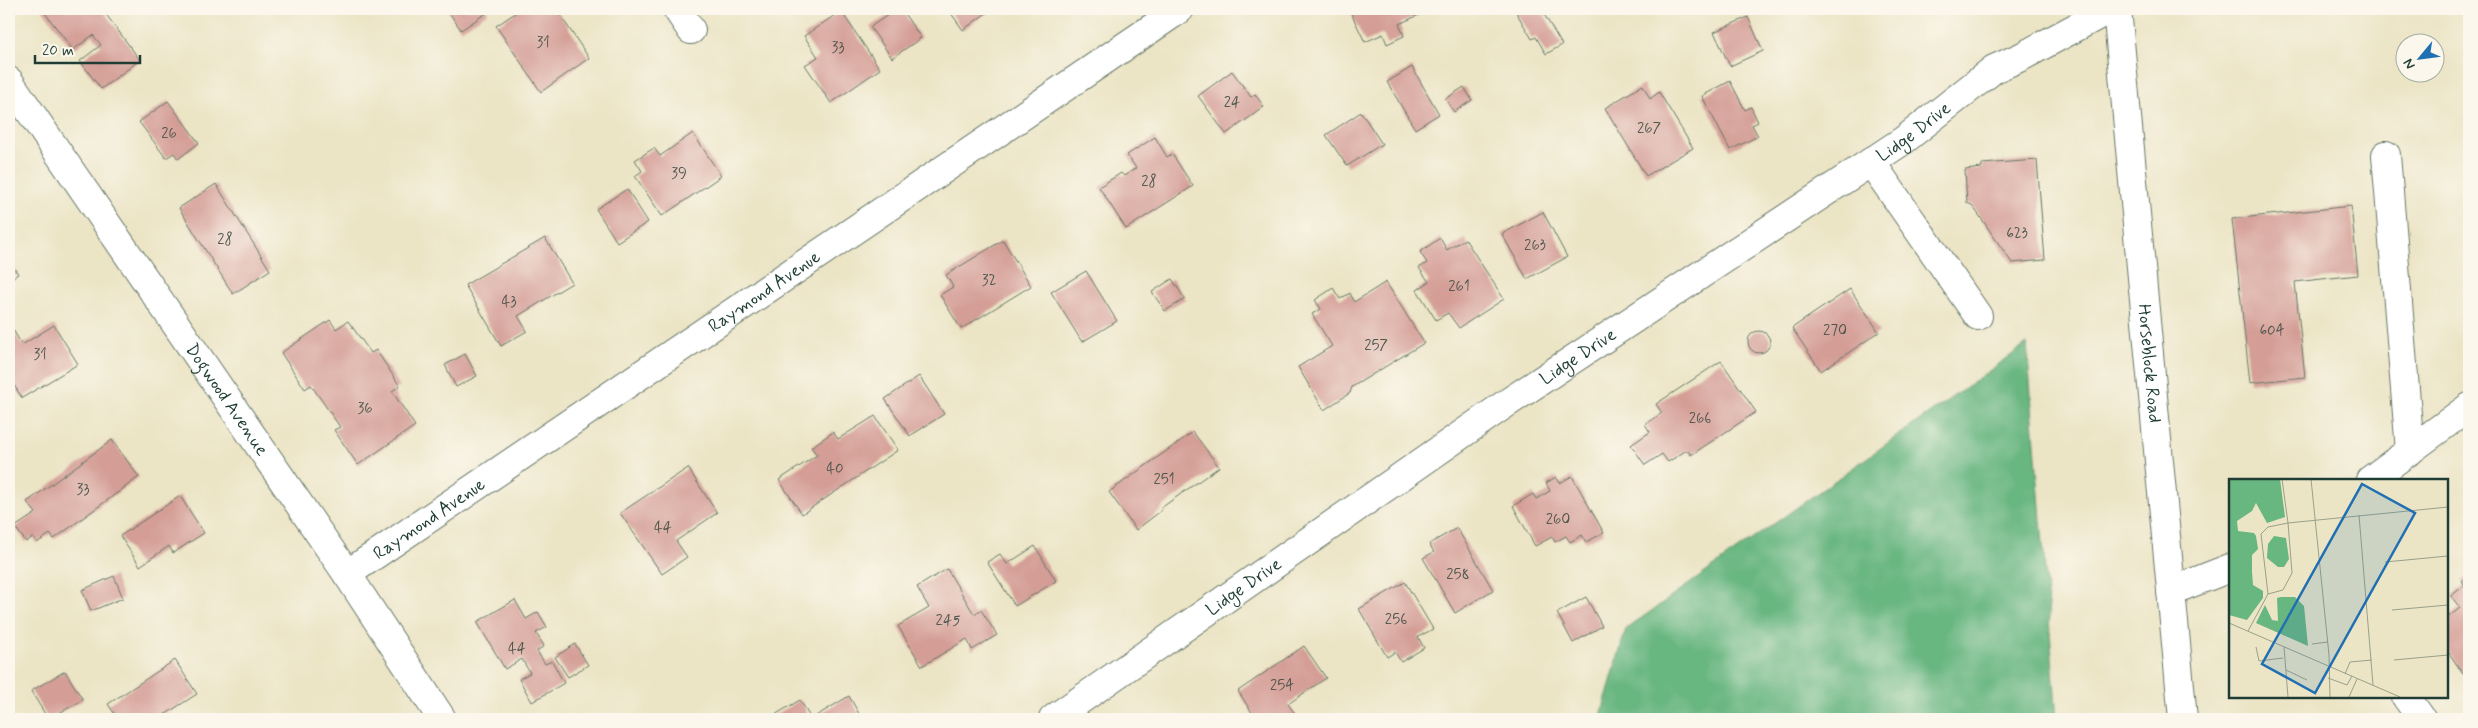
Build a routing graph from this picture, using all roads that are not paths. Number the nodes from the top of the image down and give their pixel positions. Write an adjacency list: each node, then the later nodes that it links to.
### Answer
1 (1180, 9): 12 (street, Raymond Avenue)
2 (2110, 9): 6 (street, Lidge Drive)
3 (2117, 9): 13 (street, Horseblock Road)
4 (9, 82): 12 (street, Dogwood Avenue)
5 (2386, 155): 9 (street)
6 (1871, 162): 7 (street); 16 (street, Lidge Drive)
7 (1978, 316)
8 (2469, 408): 9 (street)
9 (2410, 451): 10 (street)
10 (2371, 479)
11 (2229, 568): 13 (street)
12 (347, 574): 15 (street, Dogwood Avenue)
13 (2171, 591): 17 (street, Horseblock Road)
14 (2407, 698): 18 (street)
15 (442, 719)
16 (1053, 719)
17 (2183, 719)
18 (2422, 719)

